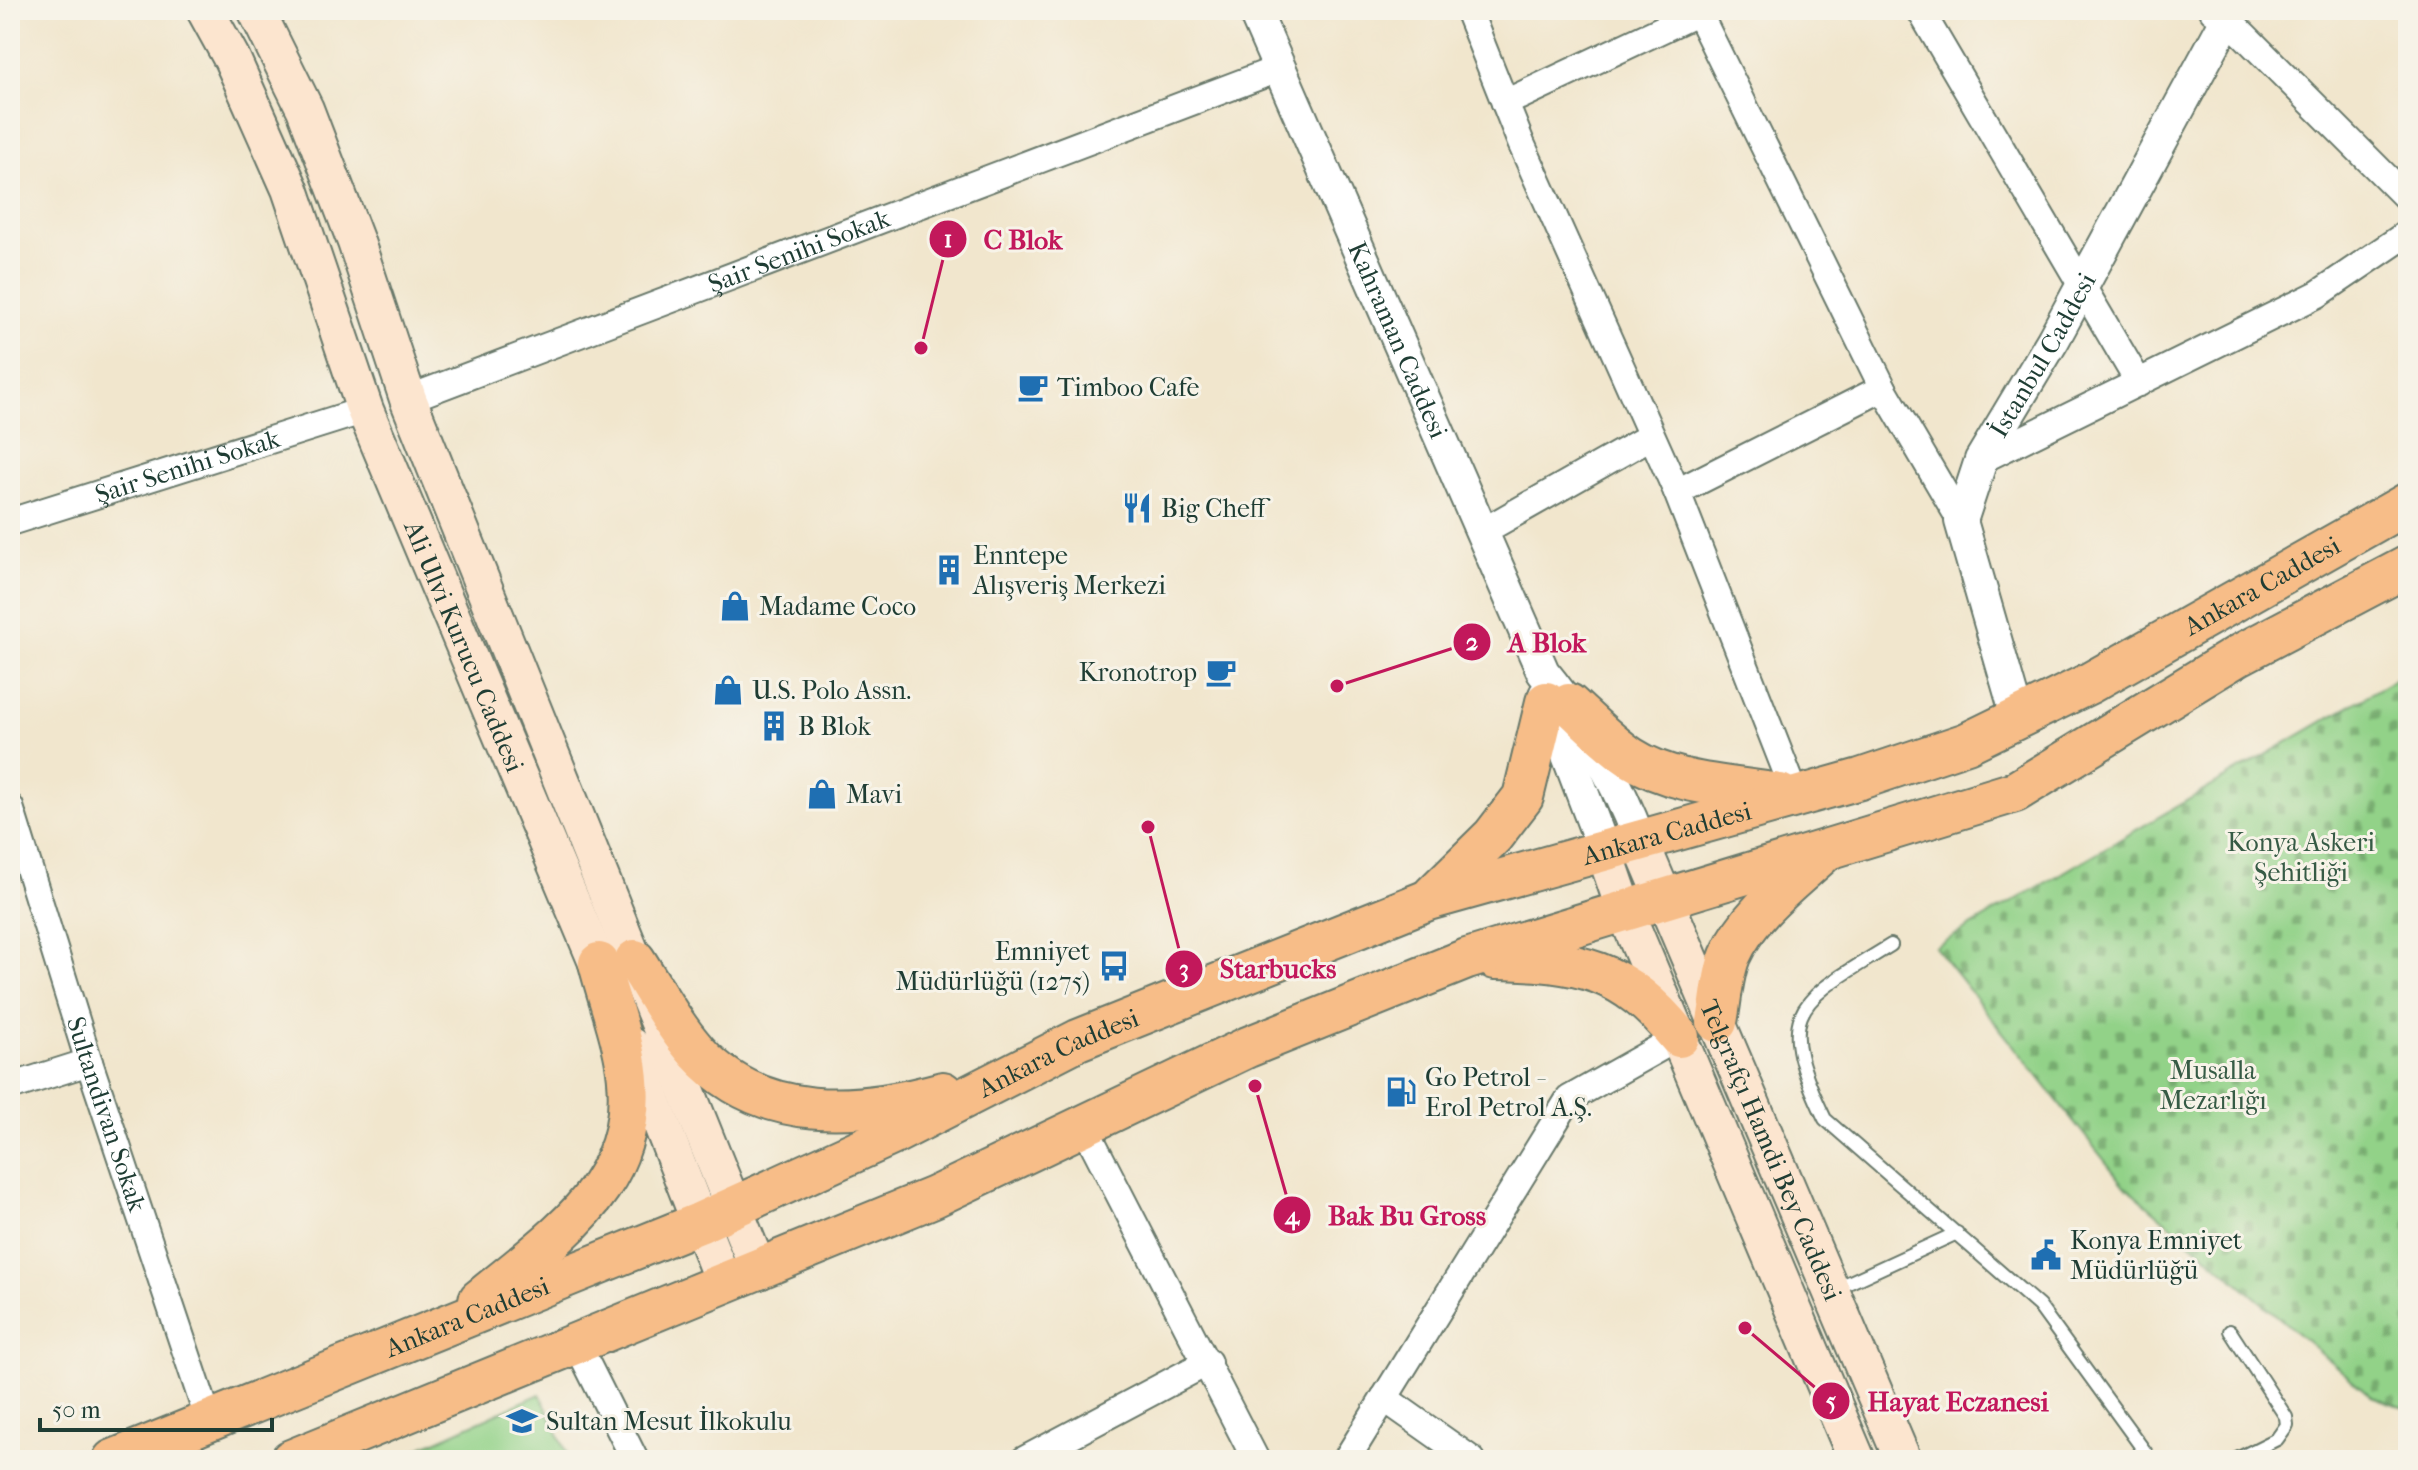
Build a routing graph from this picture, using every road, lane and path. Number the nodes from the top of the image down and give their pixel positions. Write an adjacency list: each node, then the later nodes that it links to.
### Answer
1 (205, 10): 16 (main road, Ali Ulvi Kurucu Caddesi)
2 (256, 10): 15 (main road, Ali Ulvi Kurucu Caddesi)
3 (1254, 10): 8 (street, Kahraman Caddesi)
4 (1468, 10): 9 (street)
5 (1920, 10): 12 (street)
6 (1700, 11): 9 (street); 14 (street)
7 (2224, 13): 10 (street); 12 (street, İstanbul Caddesi)
8 (1278, 69): 15 (street, Şair Senihi Sokak); 23 (street, Kahraman Caddesi)
9 (1505, 103): 17 (street)
10 (2408, 199)
11 (2408, 233): 13 (street)
12 (2083, 284): 13 (street); 18 (street, İstanbul Caddesi)
13 (2139, 383): 18 (street)
14 (1883, 388): 19 (street); 21 (street)
15 (408, 399): 36 (main road, Ali Ulvi Kurucu Caddesi)
16 (365, 410): 22 (street, Şair Senihi Sokak); 36 (main road, Ali Ulvi Kurucu Caddesi)
17 (1651, 436): 19 (street); 23 (street)
18 (1981, 460): 21 (street, İstanbul Caddesi)
19 (1677, 492): 27 (street)
20 (2408, 503): 26 (main road, Ankara Caddesi)
21 (1961, 521): 26 (street)
22 (10, 522)
23 (1480, 533): 25 (street, Kahraman Caddesi)
24 (2408, 566): 30 (main road, Ankara Caddesi)
25 (1552, 692): 27 (main road); 29 (street, Kahraman Caddesi); 32 (main road)
26 (2018, 719): 27 (main road, Ankara Caddesi)
27 (1796, 796): 29 (main road, Ankara Caddesi)
28 (10, 807): 40 (street, Sultandivan Sokak)
29 (1622, 844): 31 (main road, Telgrafçı Hamdi Bey Caddesi); 32 (main road, Ankara Caddesi); 33 (main road, Telgrafçı Hamdi Bey Caddesi)
30 (1830, 847): 31 (main road, Ankara Caddesi); 37 (main road)
31 (1665, 898): 33 (main road, Ankara Caddesi); 37 (main road, Telgrafçı Hamdi Bey Caddesi)
32 (1428, 900): 39 (main road, Ankara Caddesi)
33 (1625, 911): 35 (main road, Ankara Caddesi); 38 (main road, Telgrafçı Hamdi Bey Caddesi)
34 (1891, 945): 44 (lane)
35 (1467, 959): 38 (main road); 42 (main road, Ankara Caddesi)
36 (617, 962): 39 (main road); 43 (main road, Ali Ulvi Kurucu Caddesi); 47 (main road)
37 (1717, 1022): 46 (main road, Telgrafçı Hamdi Bey Caddesi)
38 (1679, 1037): 51 (street); 60 (main road, Telgrafçı Hamdi Bey Caddesi)
39 (1078, 1040): 43 (main road, Ankara Caddesi)
40 (89, 1062): 41 (street); 52 (street, Sultandivan Sokak)
41 (10, 1087)
42 (1083, 1124): 45 (main road, Ankara Caddesi); 50 (street)
43 (716, 1216): 45 (main road, Ali Ulvi Kurucu Caddesi); 47 (main road, Ankara Caddesi)
44 (1957, 1233): 46 (lane); 62 (lane)
45 (741, 1278): 49 (main road, Ankara Caddesi)
46 (1831, 1290): 61 (main road, Telgrafçı Hamdi Bey Caddesi)
47 (451, 1323): 52 (main road, Ankara Caddesi)
48 (2230, 1331): 63 (lane)
49 (577, 1344): 54 (main road, Ankara Caddesi); 55 (street)
50 (1208, 1362): 56 (street); 57 (street)
51 (1384, 1398): 58 (street); 59 (street)
52 (209, 1421): 53 (main road, Ankara Caddesi)
53 (113, 1460)
54 (291, 1460)
55 (635, 1460)
56 (1024, 1460)
57 (1256, 1460)
58 (1346, 1460)
59 (1472, 1460)
60 (1857, 1460)
61 (1903, 1460)
62 (2151, 1460)
63 (2235, 1460)

